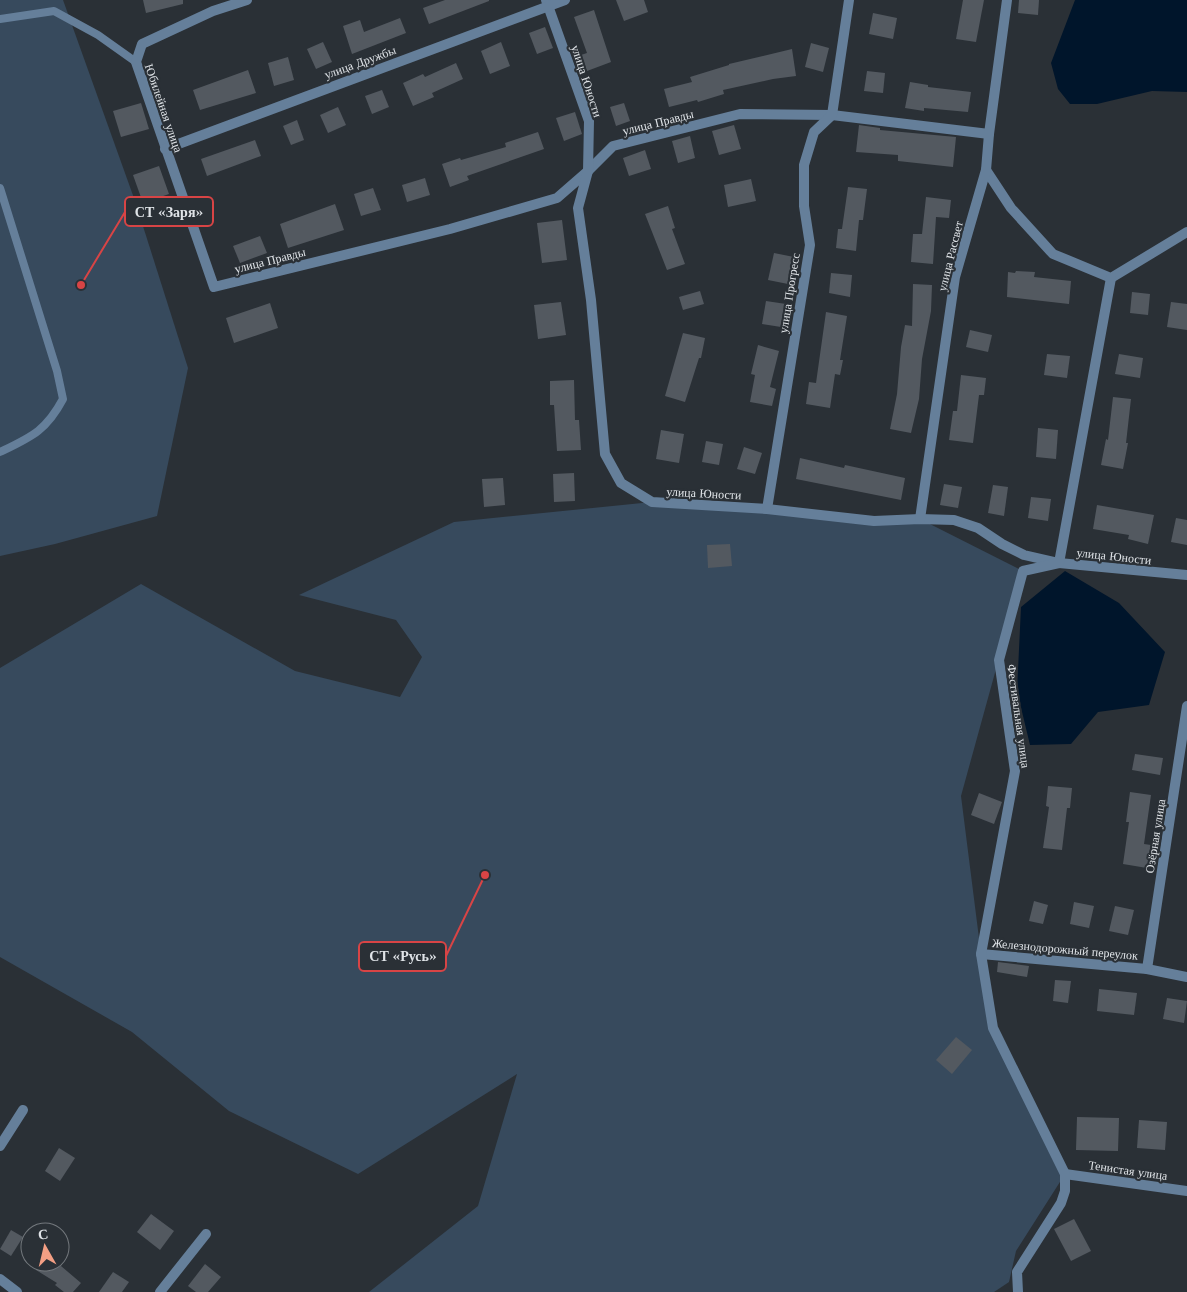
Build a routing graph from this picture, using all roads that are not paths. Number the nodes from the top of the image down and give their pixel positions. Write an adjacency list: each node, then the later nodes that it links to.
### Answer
1 (247, 0): 7 (street, Юбилейная улица)
2 (565, 0): 5 (street, улица Дружбы)
3 (850, 0): 8 (street)
4 (1007, 0): 9 (street, улица Рассвет)
5 (547, 3): 10 (street, улица Дружбы); 12 (street, улица Юности)
6 (0, 19): 7 (lane)
7 (136, 62): 10 (street, Юбилейная улица)
8 (832, 114): 9 (street, улица Правды); 12 (street, улица Правды); 18 (street, улица Прогресс)
9 (989, 134): 11 (street, улица Рассвет)
10 (165, 149): 16 (street, Юбилейная улица)
11 (986, 170): 15 (street); 19 (street, улица Рассвет)
12 (588, 171): 16 (street, улица Правды); 18 (street, улица Юности)
13 (0, 188): 17 (lane)
14 (1187, 232): 15 (street)
15 (1111, 278): 20 (street)
16 (214, 287)
17 (0, 452)
18 (767, 509): 19 (street, улица Юности)
19 (920, 519): 20 (street, улица Юности)
20 (1060, 563): 21 (street, улица Юности); 23 (street, Фестивальная улица)
21 (1187, 575)
22 (1187, 706): 24 (street, Озёрная улица)
23 (981, 954): 24 (street, Железнодорожный переулок); 28 (street, Фестивальная улица)
24 (1147, 969): 25 (street, Железнодорожный переулок)
25 (1187, 977)
26 (23, 1110): 27 (street)
27 (0, 1146)
28 (1065, 1174): 29 (street, Тенистая улица); 34 (street)
29 (1187, 1191)
30 (206, 1234): 33 (street)
31 (0, 1279): 32 (street)
32 (17, 1292)
33 (160, 1292)
34 (1018, 1292)

